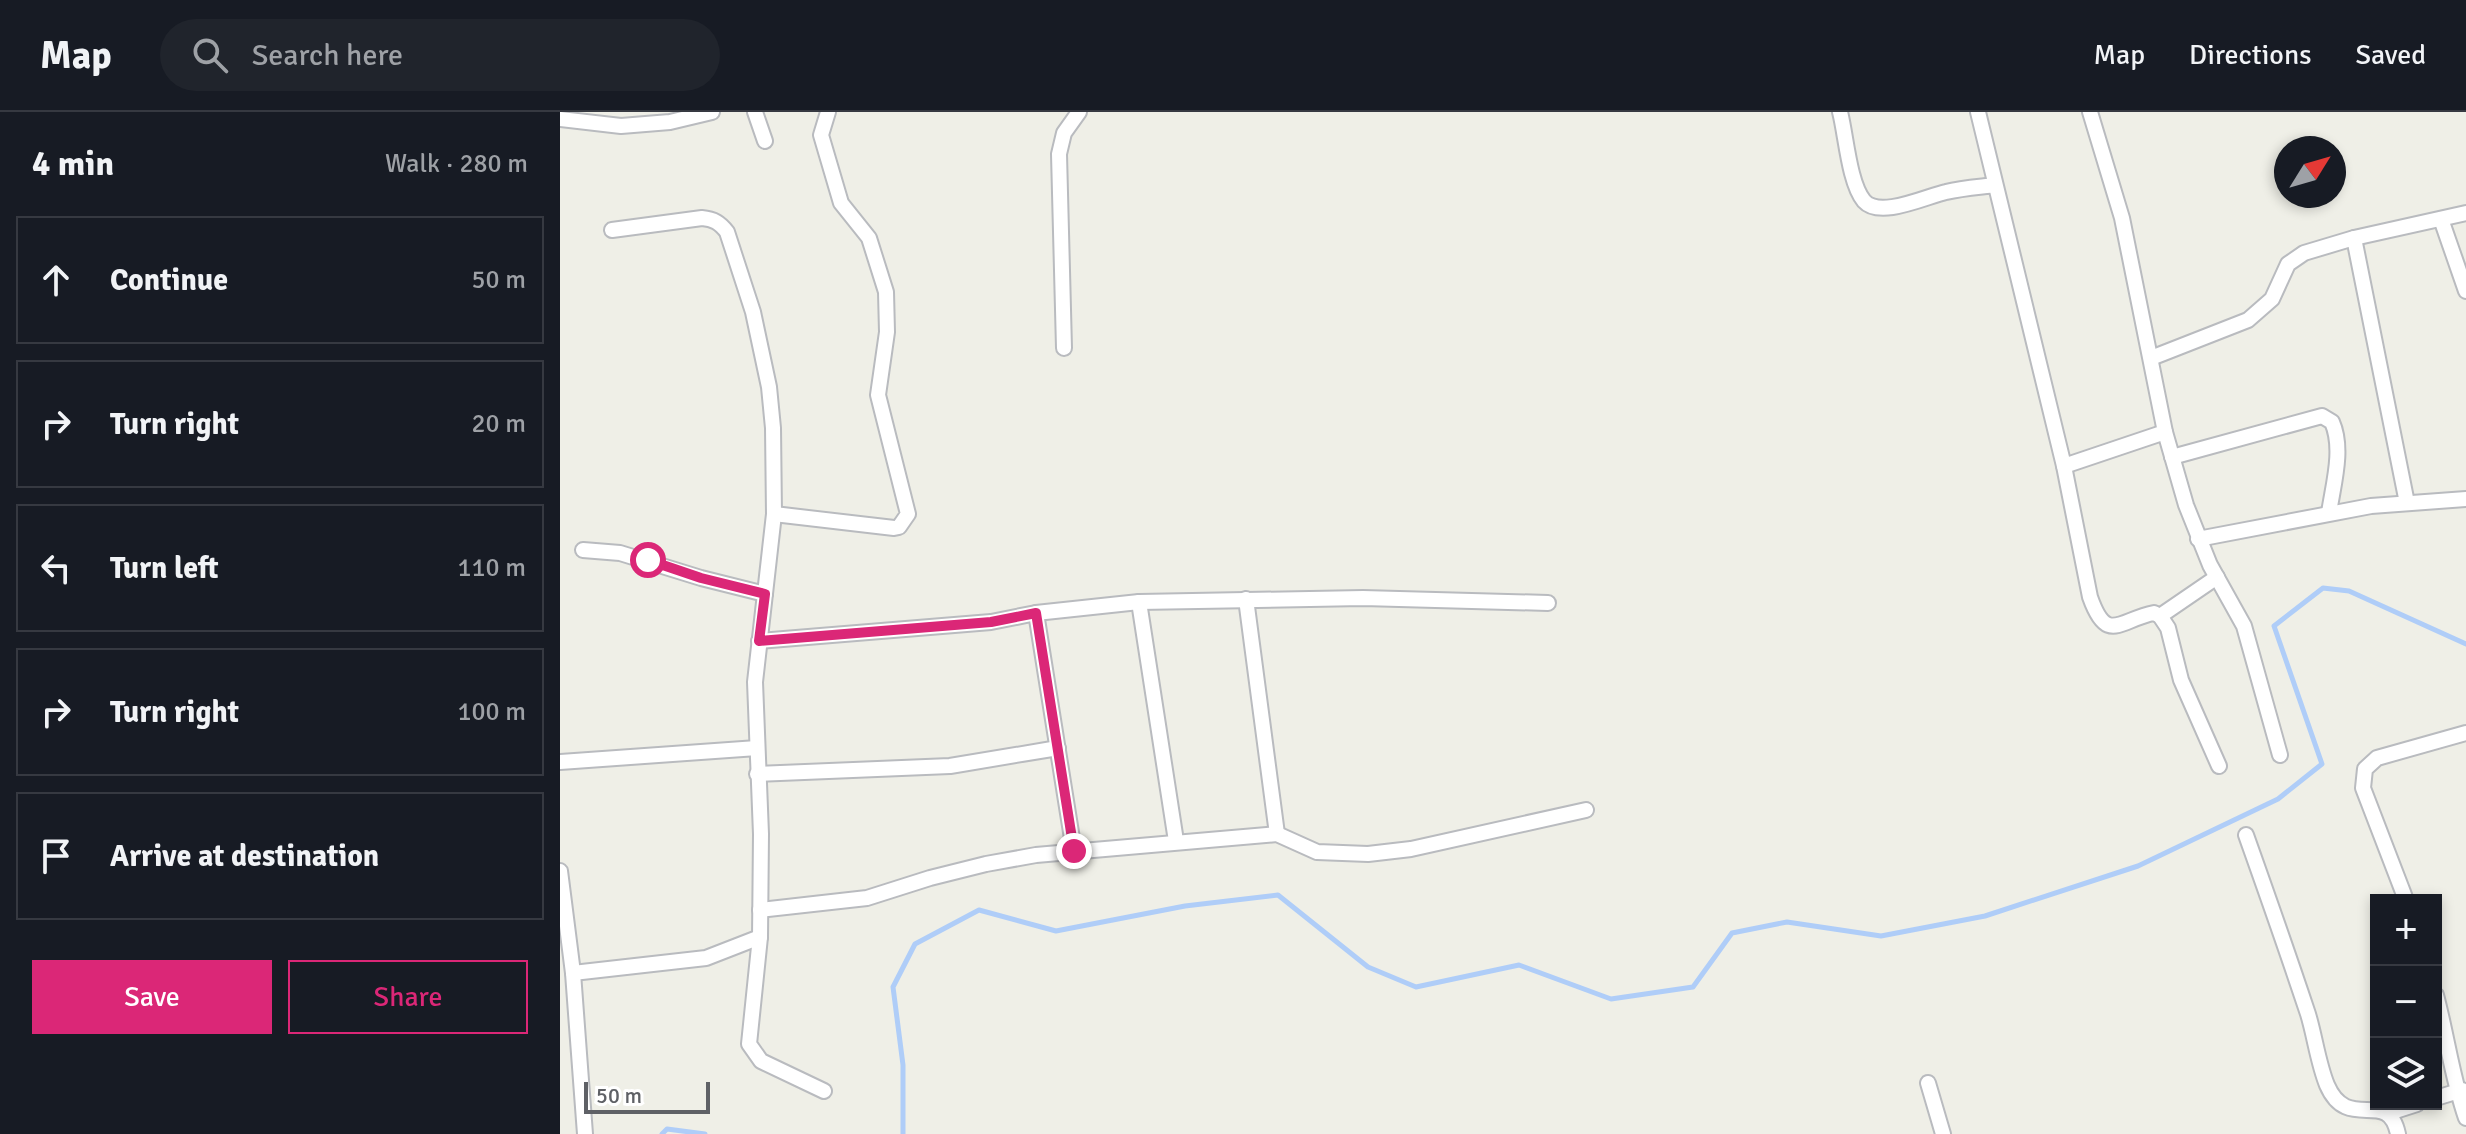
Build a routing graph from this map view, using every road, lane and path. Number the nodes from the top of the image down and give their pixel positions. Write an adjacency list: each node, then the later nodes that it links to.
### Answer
1 (712, 112): 8 (street)
2 (755, 112): 9 (street)
3 (828, 112): 24 (street)
4 (1079, 112): 16 (street)
5 (1840, 112): 10 (street)
6 (1978, 112): 10 (street)
7 (2090, 112): 17 (street)
8 (560, 119)
9 (765, 141)
10 (1995, 185): 20 (street)
11 (2466, 213): 12 (street)
12 (2441, 219): 14 (street); 15 (street)
13 (612, 230): 24 (street)
14 (2354, 238): 17 (street); 22 (street)
15 (2466, 291)
16 (1064, 348)
17 (2151, 358): 18 (street)
18 (2165, 432): 19 (street); 20 (street)
19 (2172, 457): 23 (street); 25 (street)
20 (2064, 466): 33 (street)
21 (2466, 499): 22 (street)
22 (2407, 503): 23 (street)
23 (2329, 513): 25 (street)
24 (774, 514): 28 (street)
25 (2198, 539): 27 (street)
26 (583, 550): 28 (street)
27 (2217, 577): 33 (street); 38 (street)
28 (765, 594): 34 (street)
29 (1246, 599): 30 (street); 31 (street); 43 (street)
30 (1139, 602): 32 (street); 45 (street)
31 (1548, 603)
32 (1036, 613): 34 (street); 37 (street)
33 (2160, 616): 40 (street)
34 (759, 641): 36 (street)
35 (2466, 733): 48 (street)
36 (757, 748): 39 (street); 41 (street)
37 (1058, 748): 41 (street); 46 (street)
38 (2280, 755)
39 (560, 762)
40 (2219, 766)
41 (757, 774): 49 (street)
42 (1586, 810): 43 (street)
43 (1277, 834): 45 (street)
44 (2246, 835): 57 (street)
45 (1176, 841): 46 (street)
46 (1074, 851): 49 (street)
47 (560, 871): 51 (street)
48 (2404, 894)
49 (760, 910): 50 (street)
50 (760, 937): 51 (street); 55 (street)
51 (573, 973): 59 (street)
52 (2442, 1018): 54 (street)
53 (1928, 1083): 60 (street)
54 (2461, 1090): 58 (street)
55 (824, 1091)
56 (2398, 1110): 57 (street)
57 (2389, 1113): 61 (street)
58 (2466, 1118)
59 (585, 1134)
60 (1943, 1134)
61 (2398, 1134)

